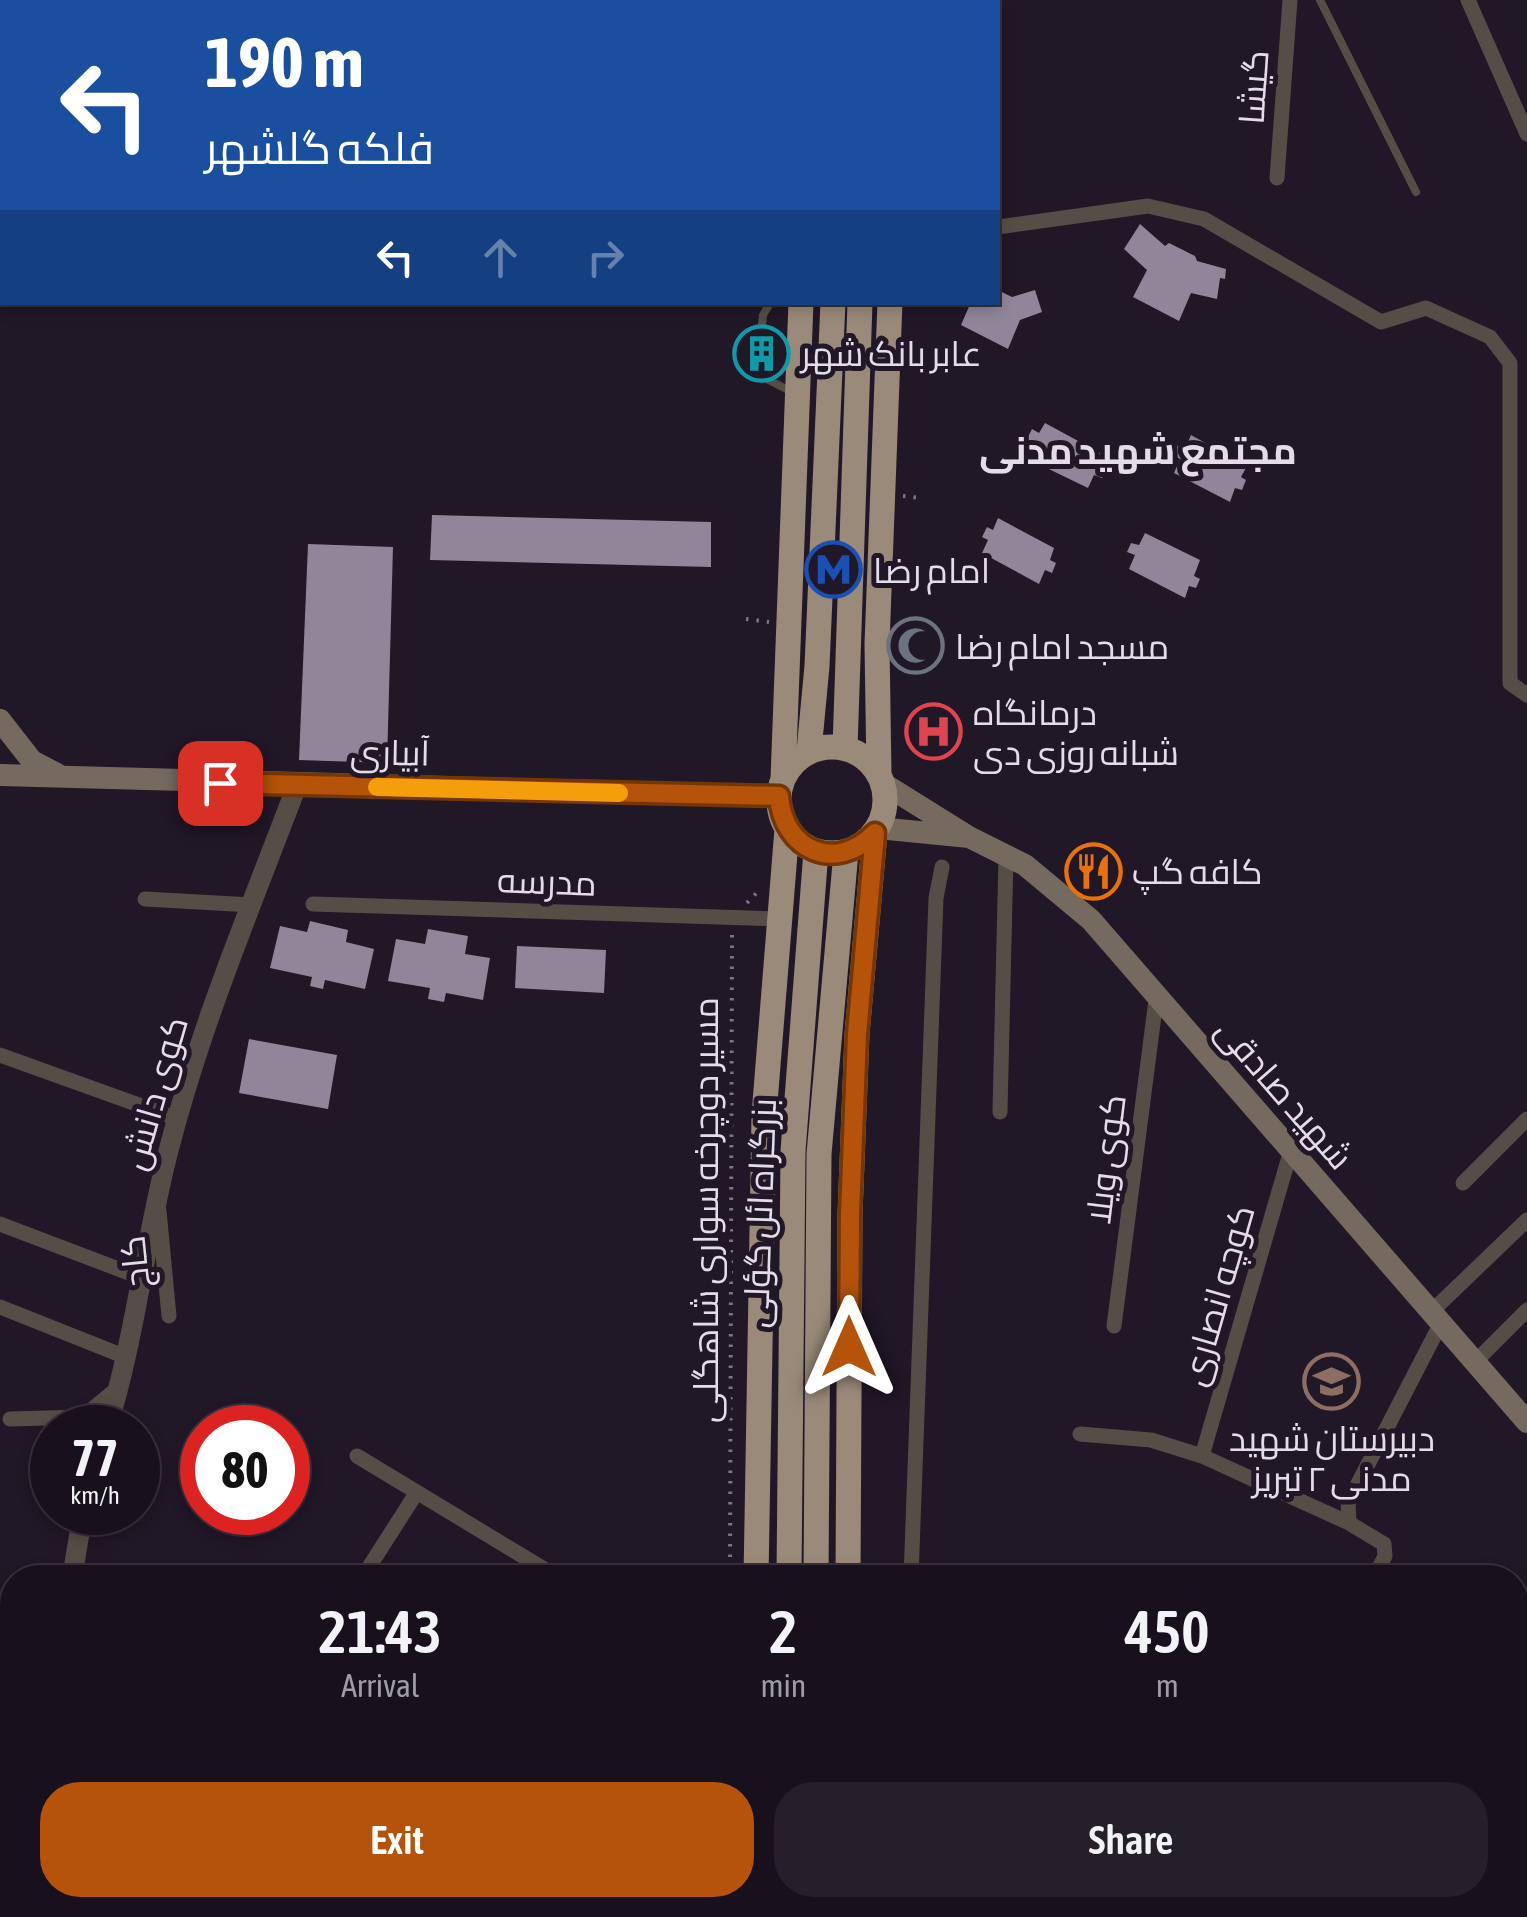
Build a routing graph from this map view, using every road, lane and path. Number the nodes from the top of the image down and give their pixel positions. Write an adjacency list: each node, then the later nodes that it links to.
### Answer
1 (1290, 0): 5 (street, گیشا)
2 (1320, 0): 6 (lane)
3 (1468, 0): 4 (street)
4 (1527, 134)
5 (1276, 178)
6 (1416, 192)
7 (1000, 226): 14 (street)
8 (769, 305): 13 (lane)
9 (802, 305): 13 (highway)
10 (832, 305): 17 (highway)
11 (860, 305): 16 (highway)
12 (890, 305): 20 (highway)
13 (798, 395): 22 (highway)
14 (1527, 695)
15 (0, 720): 19 (main road)
16 (845, 748): 17 (highway); 20 (highway)
17 (809, 751): 22 (highway)
18 (0, 776): 19 (main road, آبیاری)
19 (65, 778): 21 (main road, آبیاری)
20 (881, 779): 24 (highway); 25 (main road, شهید صادقی)
21 (297, 785): 22 (main road, آبیاری); 33 (street, کوی دانش)
22 (781, 788): 23 (highway)
23 (787, 829): 26 (highway); 29 (highway)
24 (877, 830): 25 (main road, شهید صادقی); 27 (highway); 71 (highway)
25 (969, 836): 28 (main road, شهید صادقی)
26 (816, 851): 27 (highway); 69 (highway, بزرگراه ائل گؤلی)
27 (846, 852): 70 (highway, بزرگراه ائل گؤلی)
28 (1006, 856): 36 (main road, شهید صادقی); 38 (street)
29 (784, 863): 34 (path); 35 (highway)
30 (942, 867): 72 (street)
31 (145, 900): 33 (street)
32 (313, 904): 34 (street, مدرسه)
33 (252, 905): 39 (street, کوی دانش)
34 (733, 917): 35 (street, مدرسه); 67 (path, مسیر دوچرخه سواری شاهگلی)
35 (780, 918): 68 (highway)
36 (1156, 1000): 41 (main road, شهید صادقی); 51 (street, کوی ویلا)
37 (0, 1055): 39 (street)
38 (1000, 1112)
39 (178, 1119): 43 (street, کوی دانش)
40 (1527, 1119): 42 (street)
41 (1291, 1150): 50 (main road, شهید صادقی); 60 (street, کوچه انصاری)
42 (1464, 1183)
43 (158, 1201): 46 (street, کوی دانش); 49 (street, کاج)
44 (1527, 1220): 50 (street)
45 (0, 1224): 46 (street)
46 (142, 1278): 52 (street, کوی دانش)
47 (0, 1307): 52 (street)
48 (1527, 1310): 53 (street)
49 (170, 1316)
50 (1435, 1318): 53 (main road, شهید صادقی); 62 (street)
51 (1114, 1326)
52 (126, 1357): 54 (street, کوی دانش)
53 (1475, 1362): 57 (main road, شهید صادقی)
54 (120, 1386): 55 (street, کوی دانش); 56 (street)
55 (114, 1405)
56 (10, 1419)
57 (1527, 1422)
58 (1080, 1434): 60 (street)
59 (358, 1456): 61 (street)
60 (1202, 1456): 62 (street)
61 (417, 1492): 65 (street); 66 (street)
62 (1349, 1523): 73 (street)
63 (79, 1535): 64 (street)
64 (74, 1565)
65 (370, 1565)
66 (538, 1565)
67 (730, 1565)
68 (756, 1565)
69 (788, 1565)
70 (816, 1565)
71 (848, 1565)
72 (911, 1565)
73 (1380, 1565)

